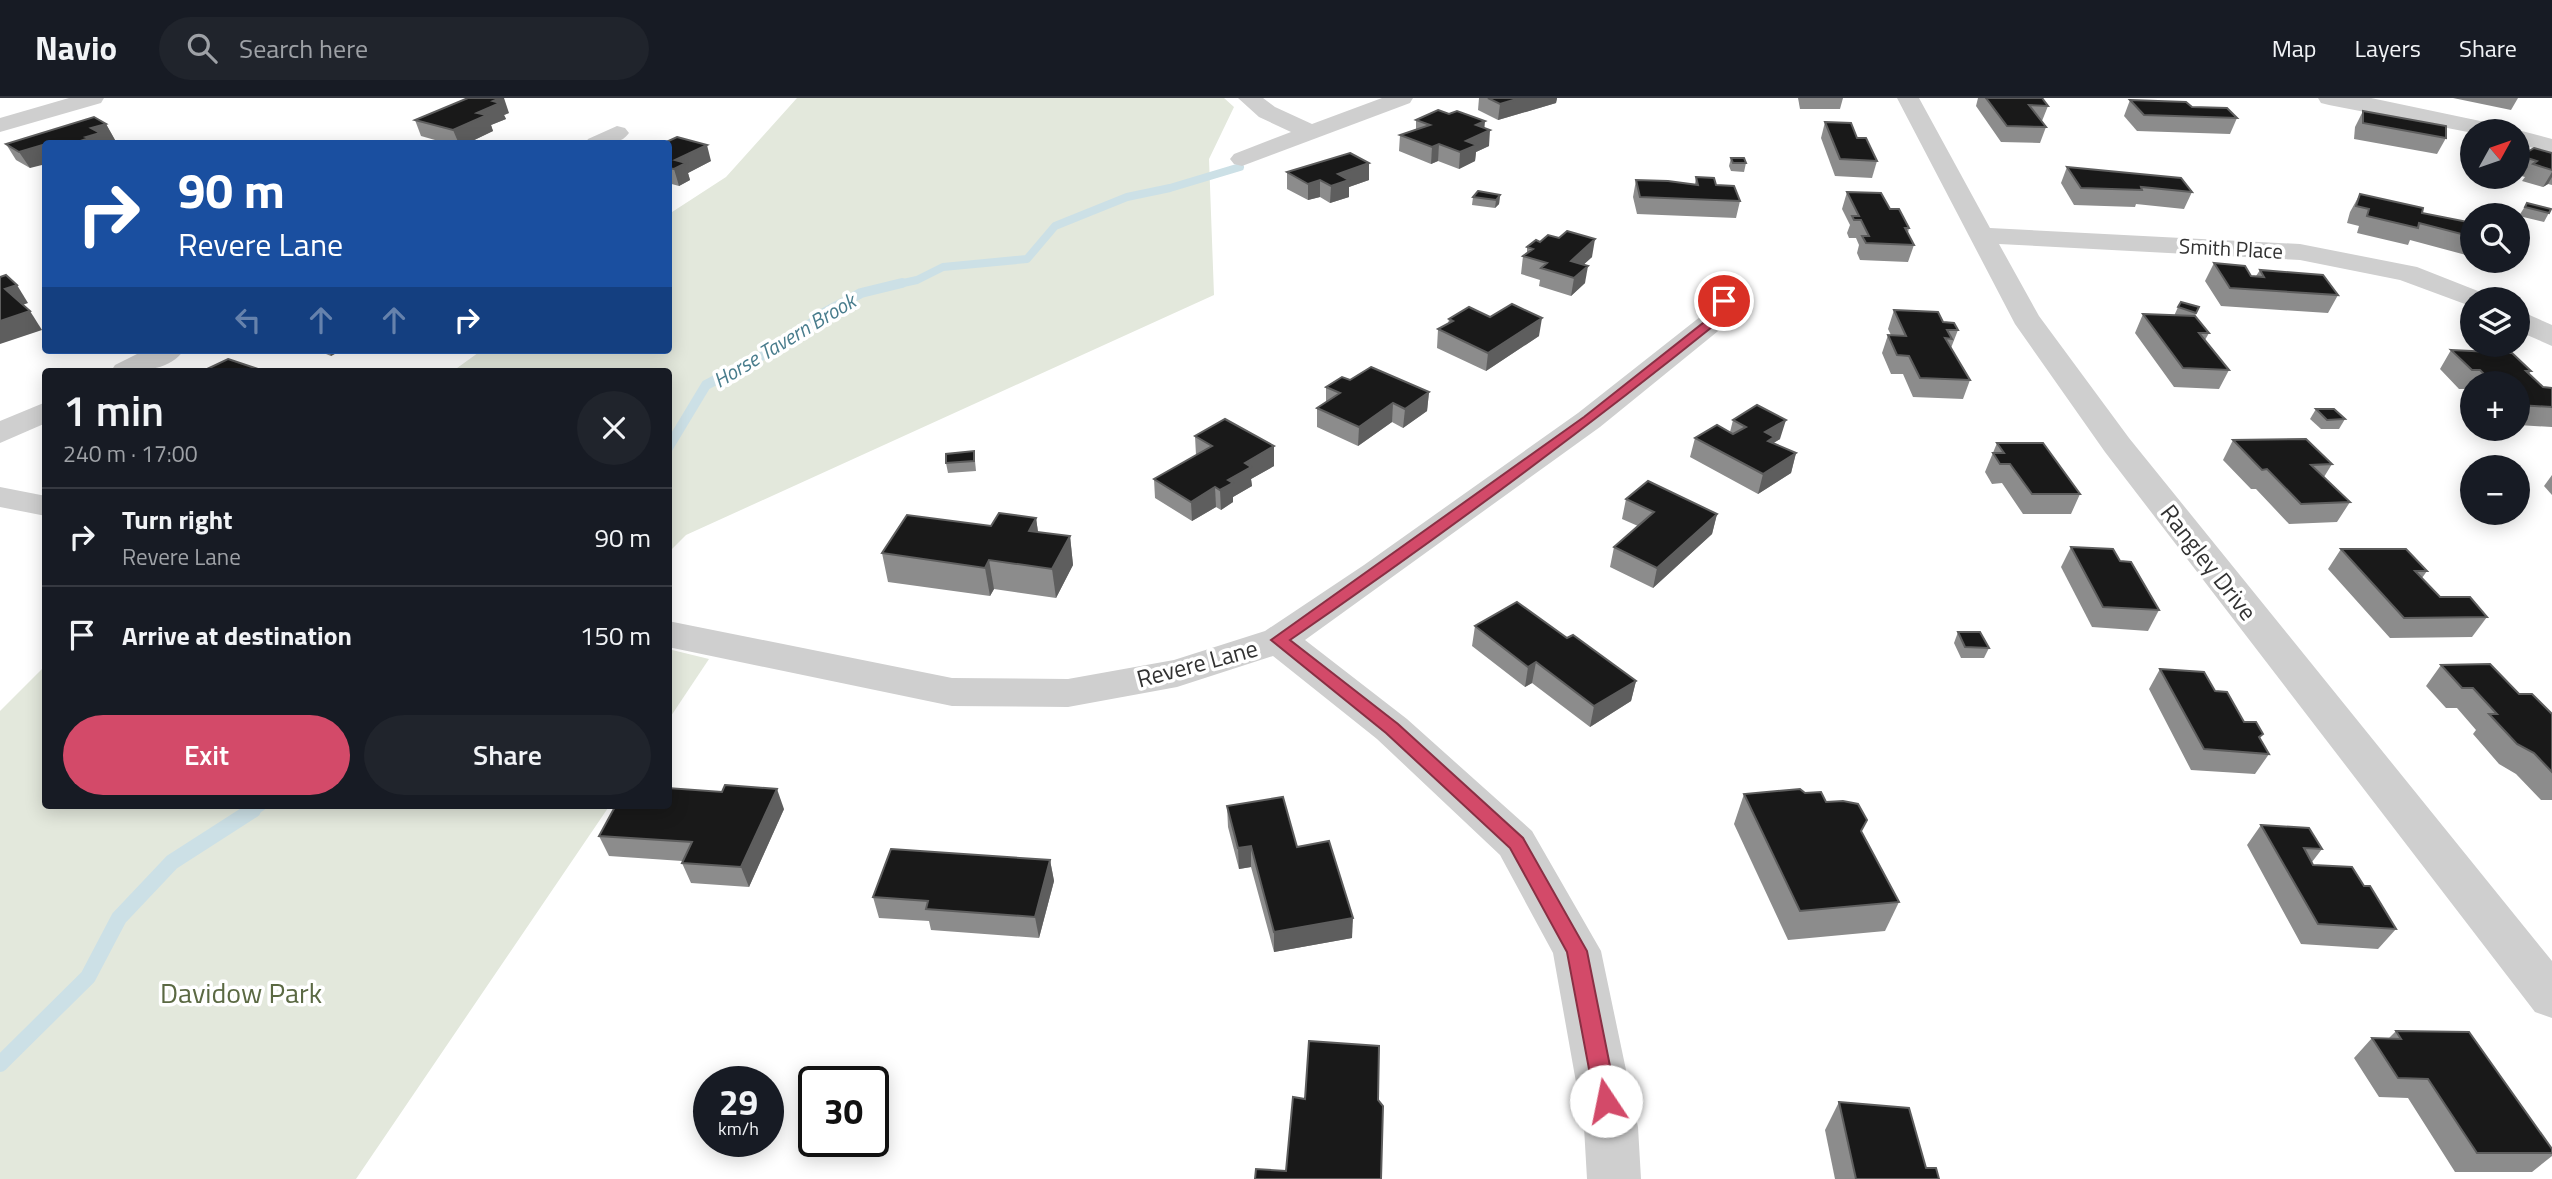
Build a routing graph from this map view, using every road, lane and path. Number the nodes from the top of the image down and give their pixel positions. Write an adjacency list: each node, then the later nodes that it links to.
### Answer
1 (93, 98): 7 (street)
2 (1249, 98): 8 (street)
3 (1402, 98): 8 (street)
4 (1908, 98): 14 (street, Rangley Drive)
5 (2329, 98): 6 (street)
6 (2460, 123)
7 (0, 125)
8 (1309, 132): 13 (street)
9 (617, 133): 10 (street)
10 (604, 140)
11 (2530, 140): 12 (street)
12 (2552, 146)
13 (1242, 159)
14 (1982, 235): 16 (street, Smith Place); 27 (street, Rangley Drive)
15 (1730, 285): 26 (street, Revere Lane)
16 (2460, 294)
17 (2530, 325): 18 (street)
18 (2552, 337)
19 (161, 354): 20 (street)
20 (132, 368)
21 (42, 413): 22 (street)
22 (0, 433)
23 (0, 497): 24 (street)
24 (42, 505)
25 (672, 635): 26 (street, Revere Lane)
26 (1279, 640): 28 (street)
27 (2552, 997)
28 (1614, 1179)

